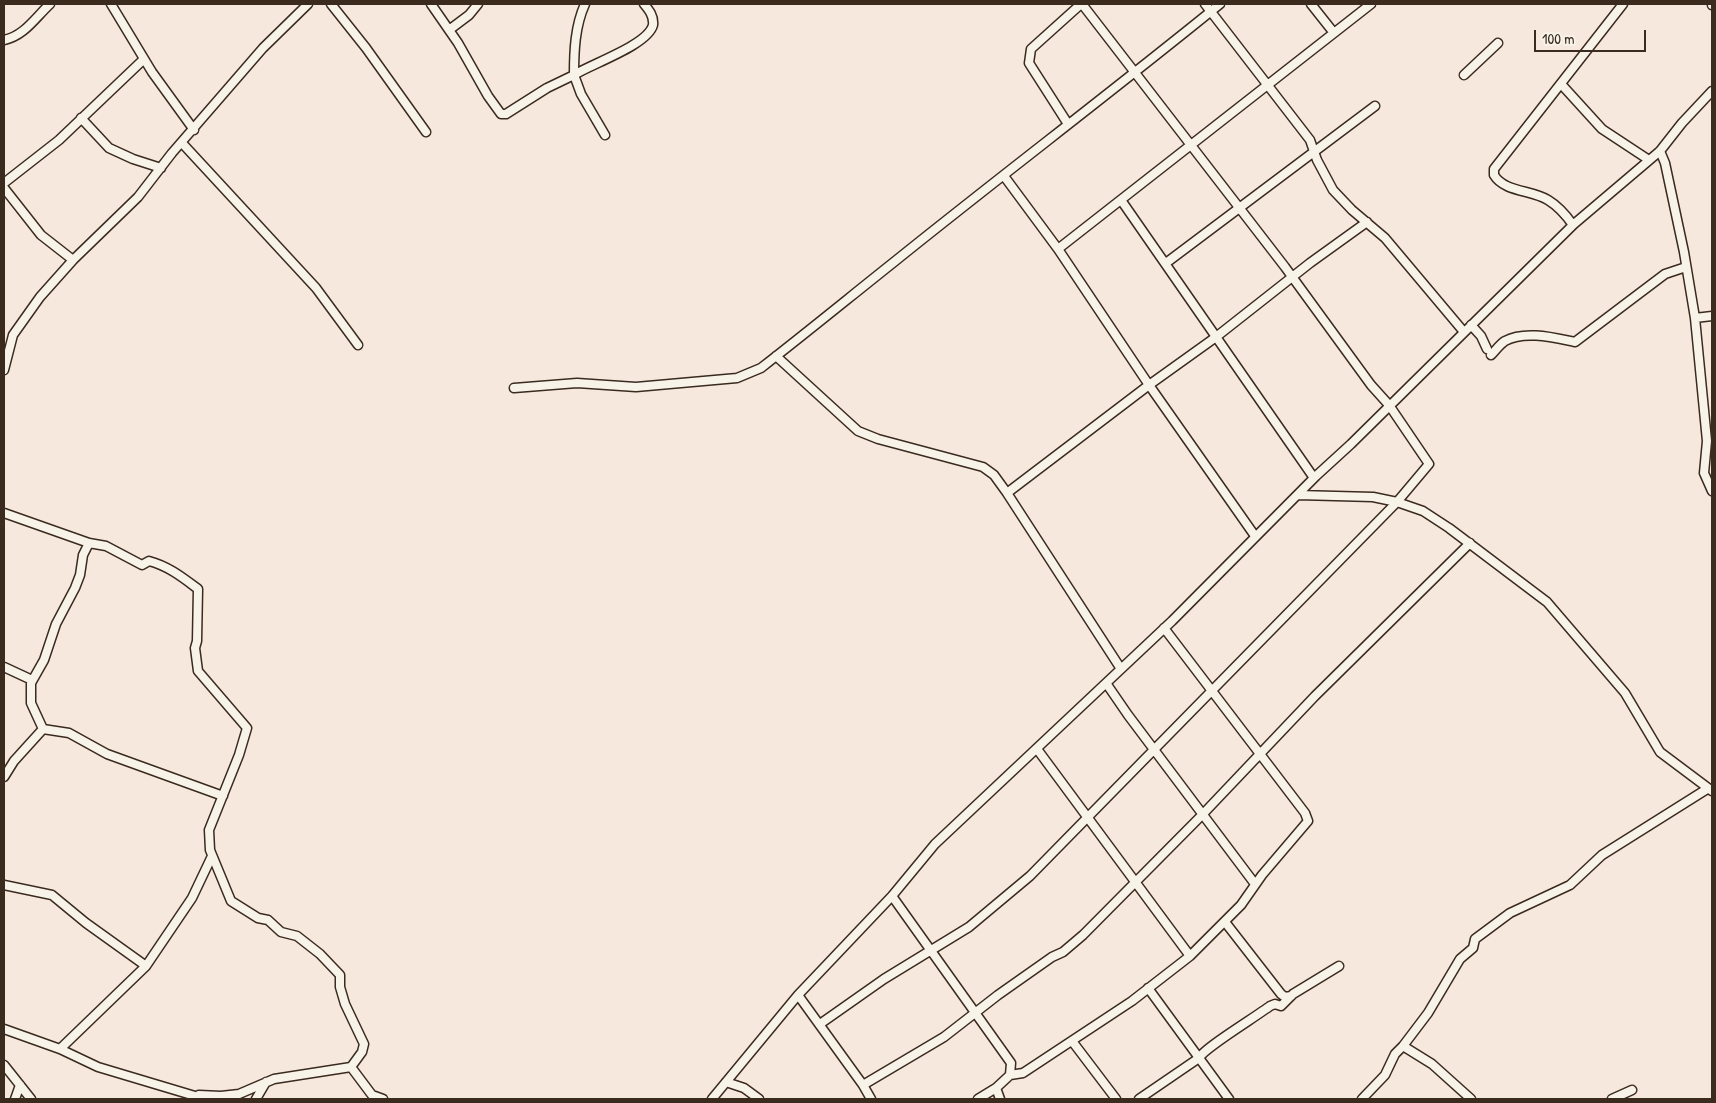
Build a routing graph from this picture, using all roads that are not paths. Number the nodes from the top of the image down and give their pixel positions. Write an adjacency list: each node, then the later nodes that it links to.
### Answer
1 (50, 4): 18 (street)
2 (111, 4): 20 (street)
3 (308, 4): 30 (street)
4 (331, 4): 31 (street)
5 (431, 4): 16 (street)
6 (478, 4): 16 (street)
7 (585, 4): 22 (street)
8 (644, 4): 22 (street)
9 (1082, 4): 21 (street); 29 (street)
10 (1204, 4): 15 (street)
11 (1220, 4): 15 (street)
12 (1311, 4): 17 (street)
13 (1371, 4): 17 (street)
14 (1623, 4): 24 (street)
15 (1211, 12): 21 (street); 25 (street)
16 (449, 30): 22 (street)
17 (1334, 33): 25 (street)
18 (4, 40)
19 (1498, 43): 23 (street)
20 (144, 59): 28 (street); 30 (street)
21 (1136, 73): 29 (street); 34 (street)
22 (574, 75): 32 (street)
23 (1464, 75)
24 (1561, 84): 37 (street); 45 (street)
25 (1268, 85): 34 (street); 36 (street)
26 (1712, 91): 35 (street)
27 (1375, 106): 36 (street)
28 (81, 118): 38 (street); 40 (street)
29 (1068, 124): 39 (street)
30 (194, 130): 33 (street)
31 (426, 132)
32 (605, 135)
33 (182, 142): 38 (street); 56 (street)
34 (1192, 145): 42 (street); 43 (street)
35 (1660, 151): 37 (street); 49 (street)
36 (1314, 152): 43 (street); 44 (street)
37 (1649, 160): 45 (street)
38 (161, 168): 47 (street)
39 (1004, 176): 46 (street); 58 (street)
40 (4, 183)
41 (4, 188): 47 (street)
42 (1121, 200): 46 (street); 48 (street)
43 (1241, 208): 48 (street); 50 (street)
44 (1368, 222): 50 (street); 54 (street)
45 (1573, 225): 53 (street)
46 (1058, 249): 60 (street)
47 (73, 260): 57 (street)
48 (1166, 263): 55 (street)
49 (1686, 267): 52 (street); 53 (street)
50 (1292, 277): 55 (street); 62 (street)
51 (1712, 316): 52 (street)
52 (1694, 318): 64 (street)
53 (1471, 325): 54 (street)
54 (1464, 332): 62 (street)
55 (1216, 337): 60 (street); 63 (street)
56 (358, 346)
57 (5, 350): 59 (street)
58 (776, 356): 61 (street); 65 (street)
59 (4, 370)
60 (1149, 385): 65 (street); 69 (street)
61 (514, 388)
62 (1388, 405): 63 (street); 67 (street)
63 (1314, 478): 66 (street)
64 (1712, 491)
65 (1007, 493): 74 (street)
66 (1298, 495): 67 (street); 69 (street)
67 (1397, 502): 71 (street); 77 (street)
68 (4, 513): 70 (street)
69 (1255, 536): 72 (street)
70 (89, 543): 75 (street); 84 (street)
71 (1470, 543): 81 (street); 83 (street)
72 (1164, 628): 74 (street); 77 (street)
73 (4, 667): 75 (street)
74 (1121, 669): 76 (street)
75 (32, 680): 78 (street)
76 (1106, 683): 79 (street); 80 (street)
77 (1212, 689): 79 (street); 81 (street)
78 (43, 729): 82 (street); 84 (street)
79 (1154, 748): 85 (street); 86 (street)
80 (1037, 749): 86 (street); 91 (street)
81 (1260, 756): 85 (street); 89 (street)
82 (4, 777)
83 (1710, 790): 104 (street)
84 (223, 796): 87 (street)
85 (1202, 816): 88 (street); 89 (street)
86 (1088, 818): 88 (street); 93 (street)
87 (212, 856): 95 (street); 108 (street)
88 (1136, 883): 94 (street); 100 (street)
89 (1256, 884): 92 (street)
90 (4, 885): 95 (street)
91 (892, 896): 93 (street); 98 (street)
92 (1225, 922): 94 (street); 99 (street)
93 (931, 952): 100 (street); 101 (street)
94 (1190, 956): 97 (street)
95 (146, 966): 105 (street)
96 (1339, 966): 99 (street)
97 (1148, 988): 103 (street); 106 (street)
98 (798, 995): 101 (street); 111 (street)
99 (1291, 996): 106 (street)
100 (975, 1013): 109 (street); 113 (street)
101 (820, 1024): 113 (street)
102 (4, 1029): 105 (street)
103 (1072, 1041): 109 (street); 127 (street)
104 (1404, 1046): 130 (street); 131 (street)
105 (60, 1050): 116 (street)
106 (1199, 1058): 128 (street); 129 (street)
107 (4, 1065): 112 (street)
108 (351, 1067): 110 (street); 122 (street)
109 (1010, 1075): 114 (street)
110 (266, 1082): 116 (street); 121 (street)
111 (726, 1082): 117 (street); 123 (street)
112 (20, 1085): 118 (street); 119 (street)
113 (863, 1085): 124 (street)
114 (996, 1088): 125 (street); 126 (street)
115 (1632, 1090): 132 (street)
116 (194, 1094): 120 (street)
117 (711, 1098)
118 (14, 1099)
119 (32, 1099)
120 (205, 1099)
121 (256, 1099)
122 (383, 1099)
123 (759, 1099)
124 (871, 1099)
125 (978, 1099)
126 (1000, 1099)
127 (1116, 1099)
128 (1139, 1099)
129 (1229, 1099)
130 (1362, 1099)
131 (1471, 1099)
132 (1612, 1099)

